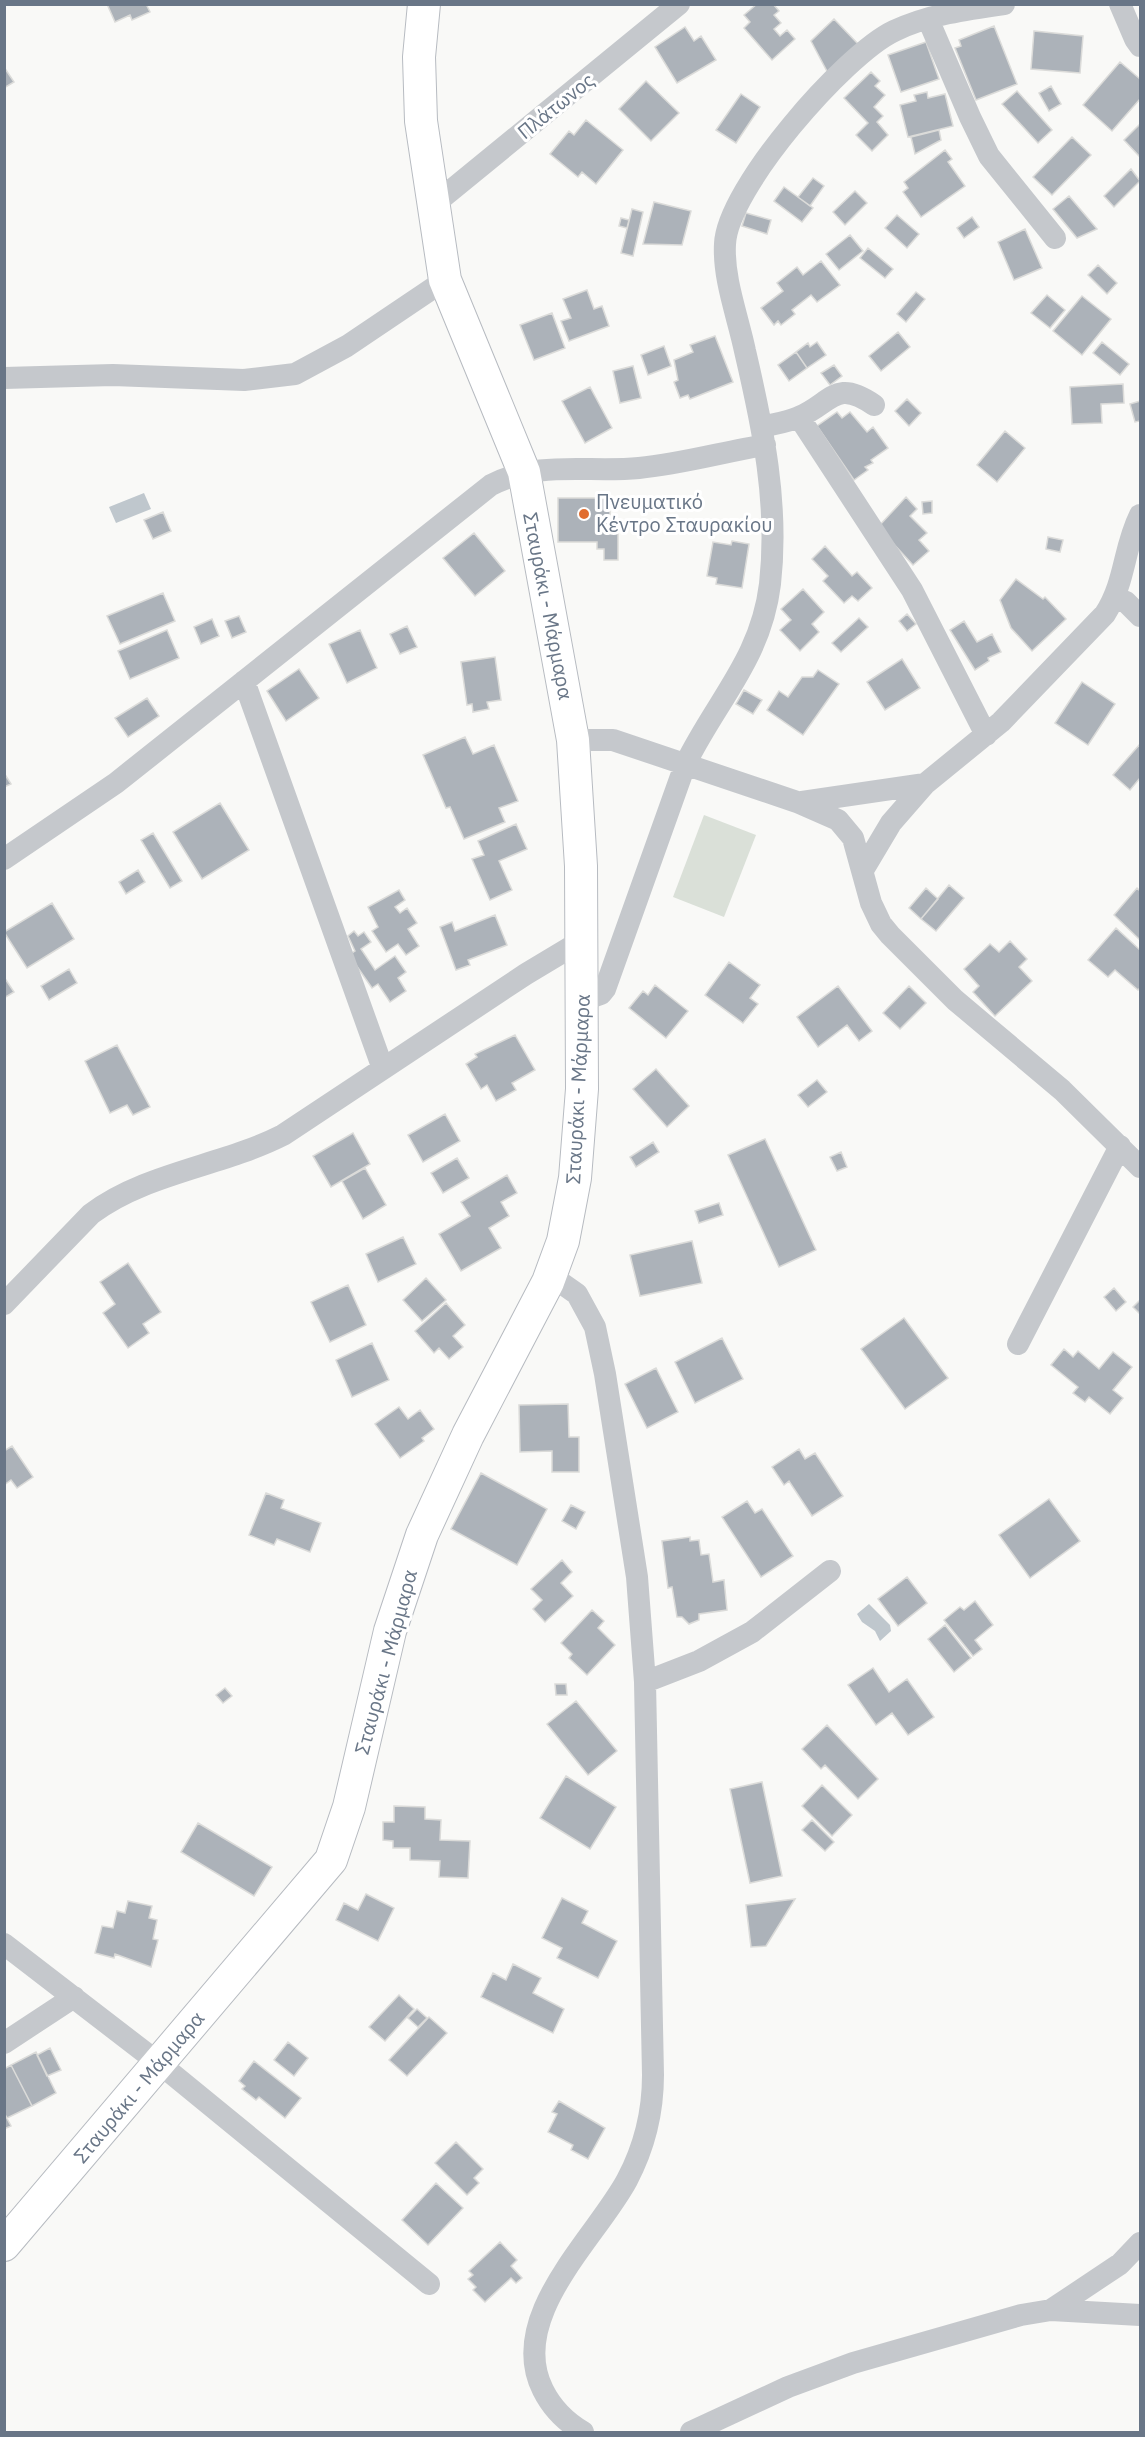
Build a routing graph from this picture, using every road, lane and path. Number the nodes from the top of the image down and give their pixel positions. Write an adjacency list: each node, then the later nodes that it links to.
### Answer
1 (424, 4): 7 (street, Σταυράκι - Μάρμαρα)
2 (679, 4): 7 (street, Πλάτωνος)
3 (1004, 4): 5 (street)
4 (1120, 4): 6 (street)
5 (928, 19): 8 (street); 13 (street)
6 (1140, 46)
7 (432, 206): 9 (street, Σταυράκι - Μάρμαρα)
8 (1055, 238)
9 (445, 280): 10 (street); 14 (street, Σταυράκι - Μάρμαρα)
10 (4, 378)
11 (874, 405): 12 (street)
12 (799, 417): 13 (street); 19 (street)
13 (764, 436): 14 (street); 21 (street)
14 (524, 472): 18 (street); 20 (street, Σταυράκι - Μάρμαρα)
15 (1140, 515): 16 (street)
16 (1116, 598): 17 (street); 19 (street)
17 (1140, 616)
18 (244, 681): 24 (street); 28 (street)
19 (986, 735): 22 (street)
20 (573, 740): 21 (street); 26 (street, Σταυράκι - Μάρμαρα)
21 (685, 765): 23 (street); 27 (street)
22 (925, 784): 23 (street); 25 (street)
23 (797, 802): 25 (street)
24 (4, 859)
25 (863, 870): 29 (street)
26 (581, 941): 27 (street, Σταυράκι - Μάρμαρα); 28 (street)
27 (584, 1000): 31 (street, Σταυράκι - Μάρμαρα)
28 (383, 1069): 32 (street)
29 (1120, 1146): 30 (street); 33 (street)
30 (1140, 1167)
31 (550, 1275): 35 (street); 39 (street, Σταυράκι - Μάρμαρα)
32 (4, 1304)
33 (1018, 1344)
34 (830, 1571): 35 (street)
35 (645, 1682): 45 (street)
36 (4, 1944): 37 (street)
37 (74, 1997): 38 (street); 39 (street)
38 (4, 2043)
39 (160, 2064): 41 (street, Σταυράκι - Μάρμαρα); 42 (street)
40 (1140, 2242): 43 (street)
41 (4, 2245)
42 (429, 2284)
43 (1051, 2310): 44 (street); 46 (street)
44 (1140, 2315)
45 (583, 2433)
46 (691, 2433)

